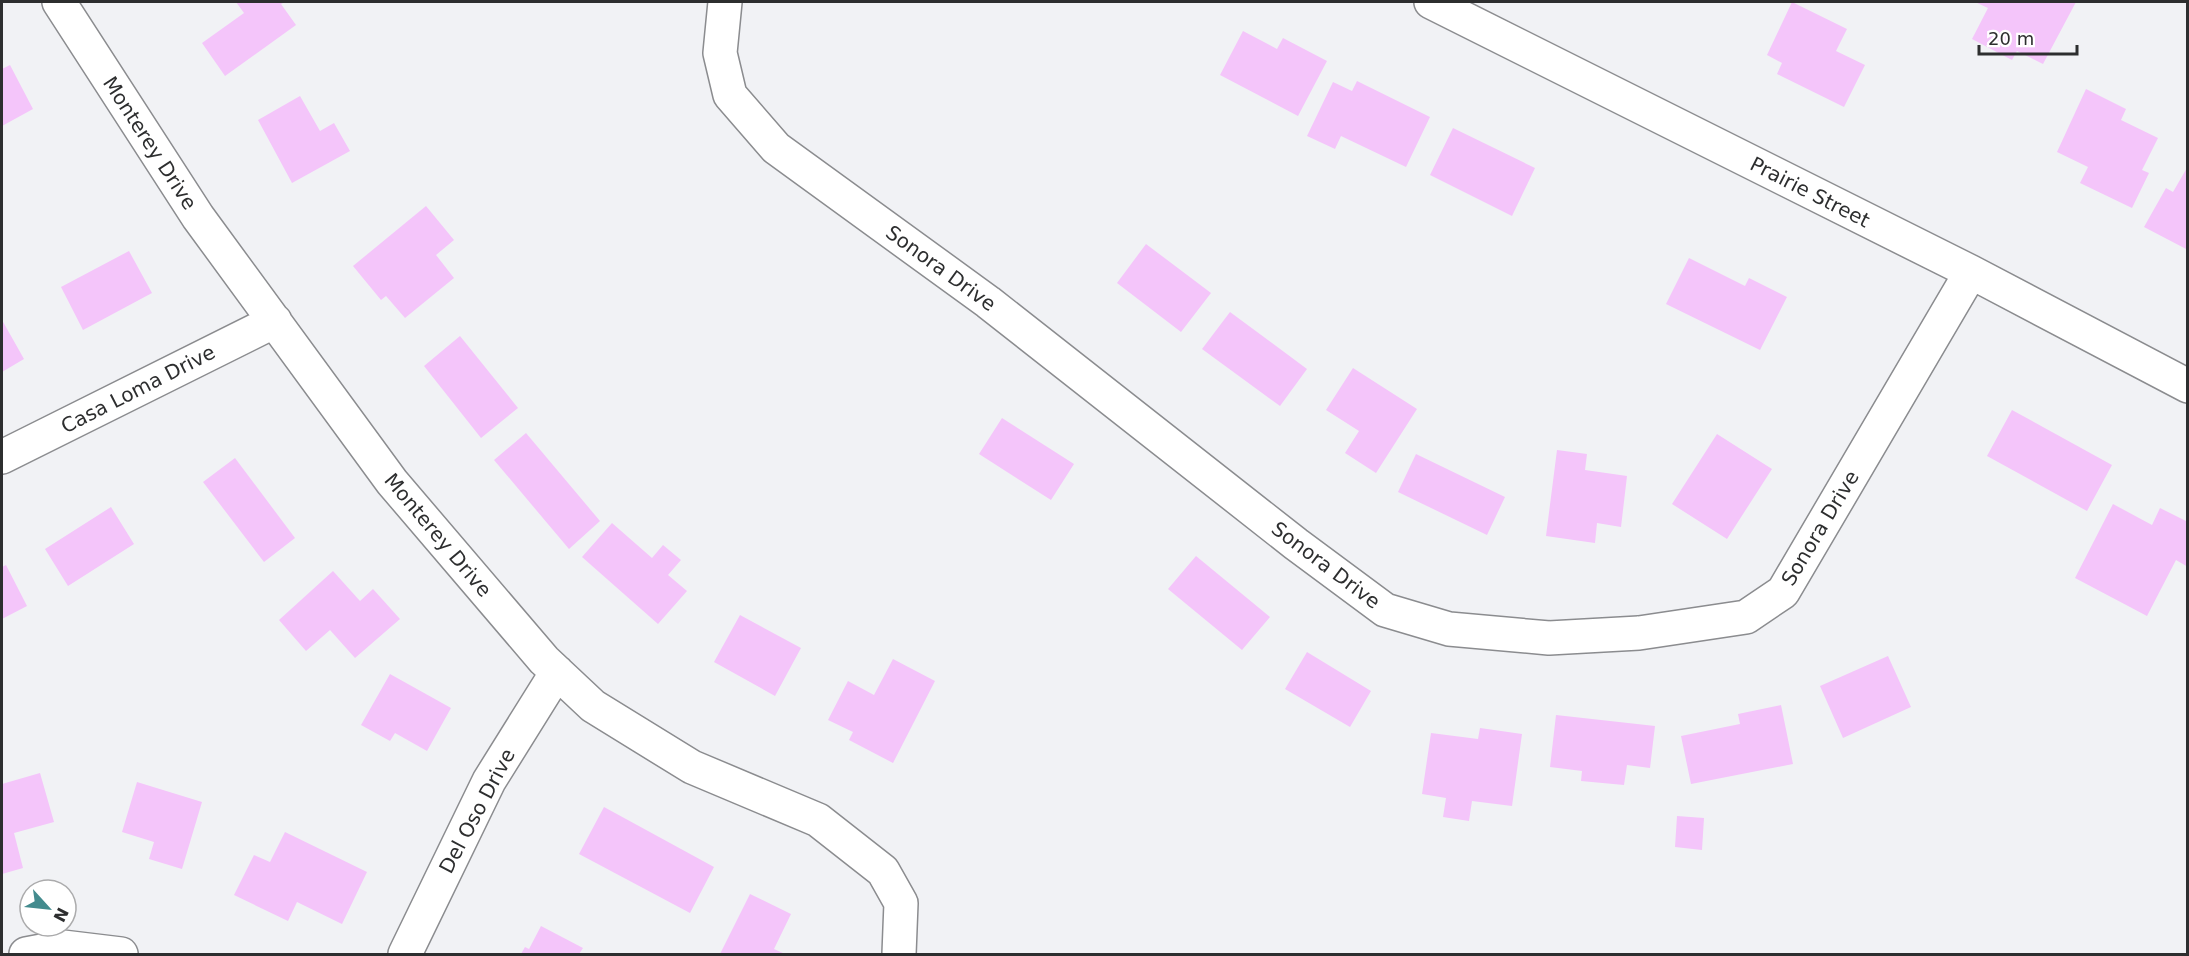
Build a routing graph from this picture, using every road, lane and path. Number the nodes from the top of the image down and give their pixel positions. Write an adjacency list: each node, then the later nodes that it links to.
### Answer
1 (58, 2): 5 (street, Monterey Drive)
2 (725, 2): 4 (street, Sonora Drive)
3 (1431, 2): 4 (street, Prairie Street)
4 (1971, 272): 6 (street, Prairie Street)
5 (275, 321): 7 (street, Casa Loma Drive); 8 (street, Monterey Drive)
6 (2187, 386)
7 (2, 457)
8 (557, 672): 11 (street, Del Oso Drive); 12 (street, Monterey Drive)
9 (26, 954): 10 (street)
10 (121, 954)
11 (405, 954)
12 (899, 954)

